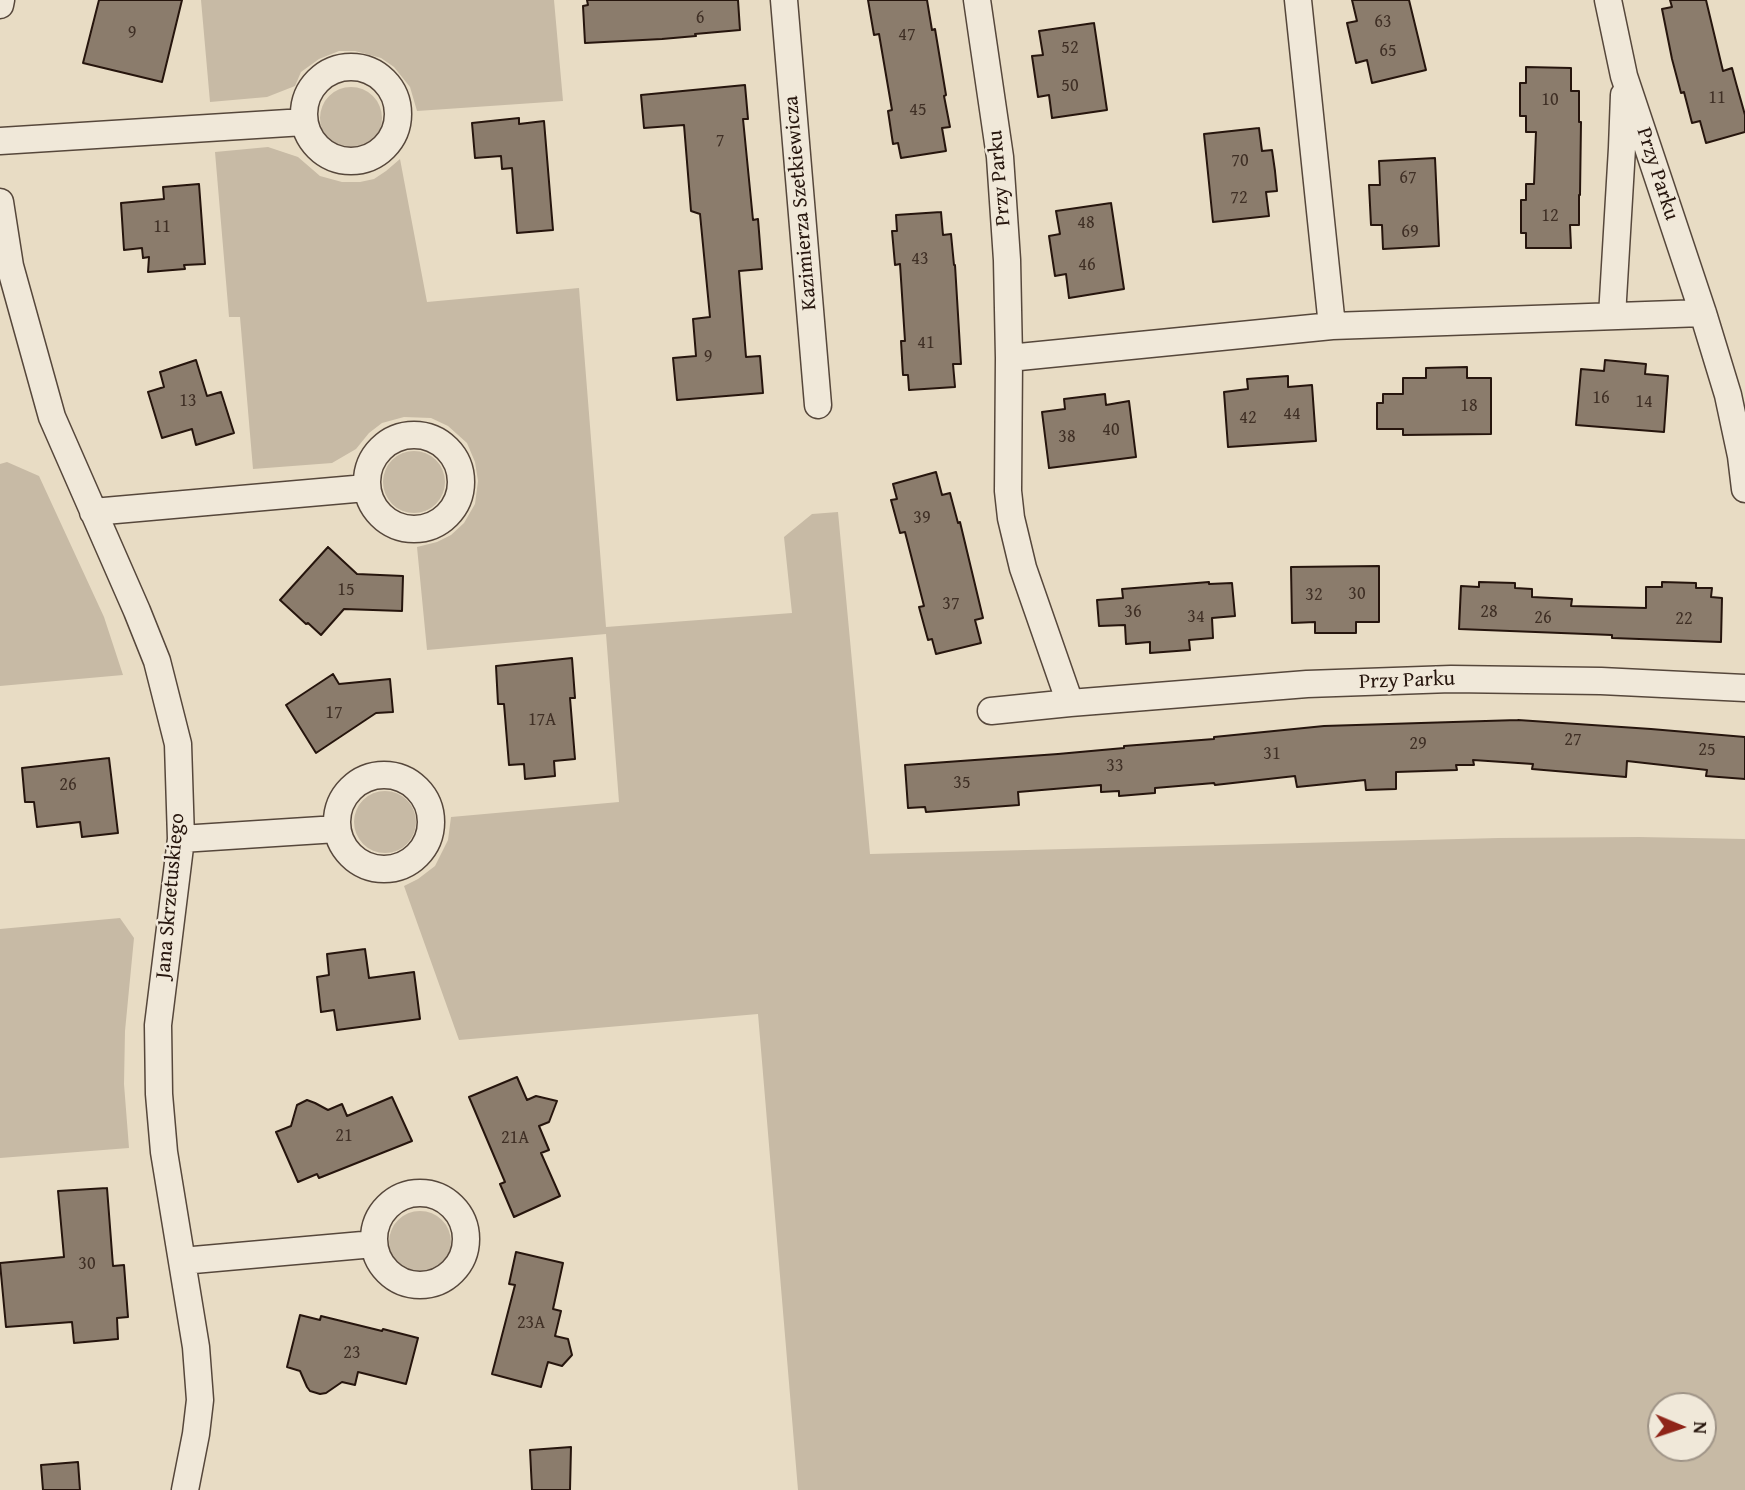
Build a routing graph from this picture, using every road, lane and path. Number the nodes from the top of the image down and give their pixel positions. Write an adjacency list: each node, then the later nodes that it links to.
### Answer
1 (784, 0): 13 (street, Kazimierza Szetkiewicza)
2 (977, 0): 12 (street, Przy Parku)
3 (1298, 0): 11 (street)
4 (1608, 0): 5 (street, Przy Parku)
5 (1624, 76): 9 (street, Przy Parku); 10 (street, Przy Parku)
6 (304, 121): 7 (street)
7 (0, 141)
8 (0, 202): 16 (street, Jana Skrzetuskiego)
9 (1703, 313): 10 (street); 15 (street, Przy Parku)
10 (1612, 316): 11 (street)
11 (1332, 326): 12 (street)
12 (1009, 358): 18 (street, Przy Parku)
13 (818, 405)
14 (366, 488): 16 (street)
15 (1745, 489)
16 (93, 512): 21 (street, Jana Skrzetuskiego)
17 (1745, 688): 18 (street, Przy Parku)
18 (1070, 703): 19 (street, Przy Parku)
19 (991, 711)
20 (337, 829): 21 (street)
21 (181, 839): 23 (street, Jana Skrzetuskiego)
22 (374, 1244): 23 (street)
23 (182, 1261): 24 (street, Jana Skrzetuskiego)
24 (185, 1490)

